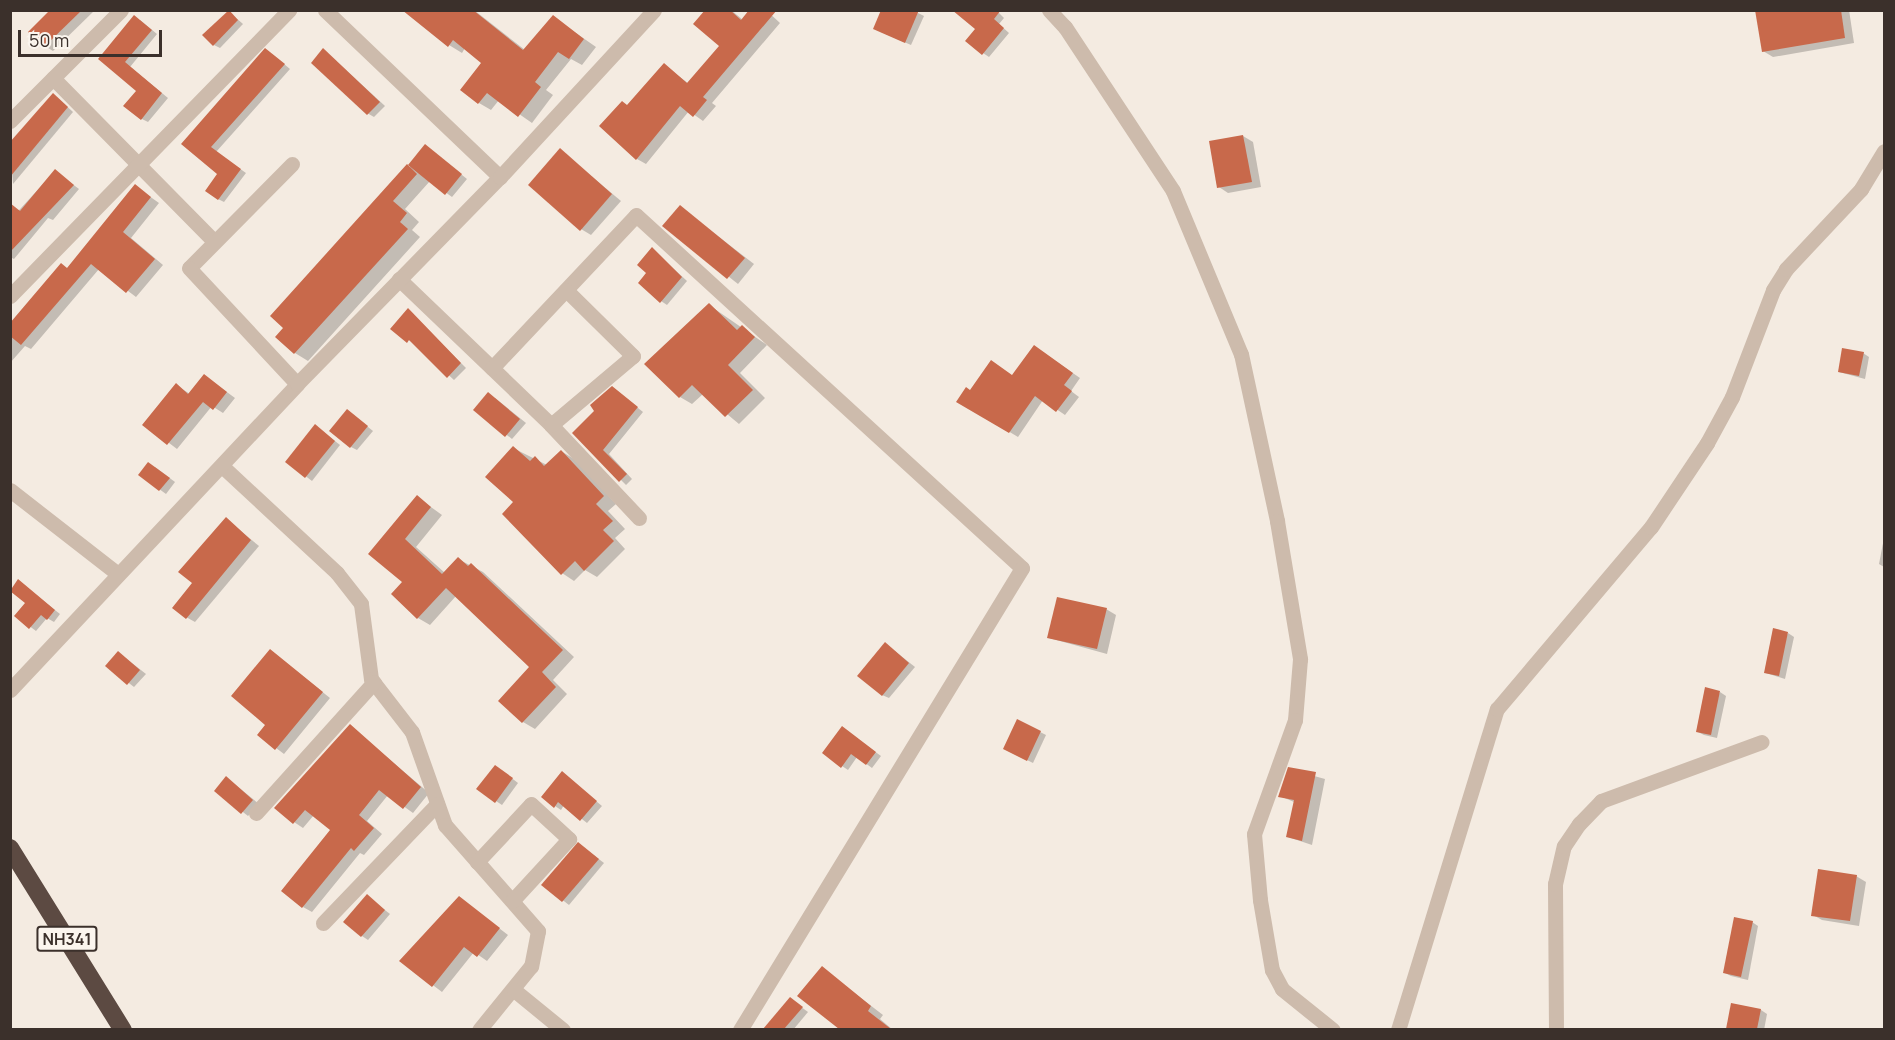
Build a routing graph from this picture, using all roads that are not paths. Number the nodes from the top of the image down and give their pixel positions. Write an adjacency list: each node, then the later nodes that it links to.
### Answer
1 (121, 10): 6 (street)
2 (289, 10): 9 (street)
3 (326, 10): 11 (street)
4 (654, 10): 11 (street)
5 (1049, 10): 37 (street)
6 (54, 78): 7 (street); 9 (street)
7 (10, 121)
8 (1884, 151): 38 (street)
9 (140, 163): 12 (street); 15 (street)
10 (292, 164): 12 (street)
11 (500, 177): 13 (street)
12 (214, 241): 17 (street)
13 (399, 279): 16 (street); 17 (street)
14 (566, 290): 16 (street); 18 (street); 36 (street)
15 (10, 296)
16 (492, 368): 18 (street)
17 (297, 384): 19 (street)
18 (551, 425): 21 (street)
19 (222, 466): 22 (street); 23 (street)
20 (10, 490): 22 (street)
21 (639, 518)
22 (118, 574): 24 (street)
23 (374, 682): 26 (street); 27 (street)
24 (10, 690)
25 (1761, 742): 39 (street)
26 (437, 804): 29 (street); 31 (street)
27 (256, 813)
28 (10, 848): 33 (highway, NH341)
29 (477, 862): 30 (street); 30 (street)
30 (512, 902): 32 (street)
31 (323, 923)
32 (514, 990): 34 (street); 35 (street)
33 (123, 1029)
34 (479, 1029)
35 (563, 1029)
36 (740, 1029)
37 (1333, 1029)
38 (1398, 1029)
39 (1556, 1029)

